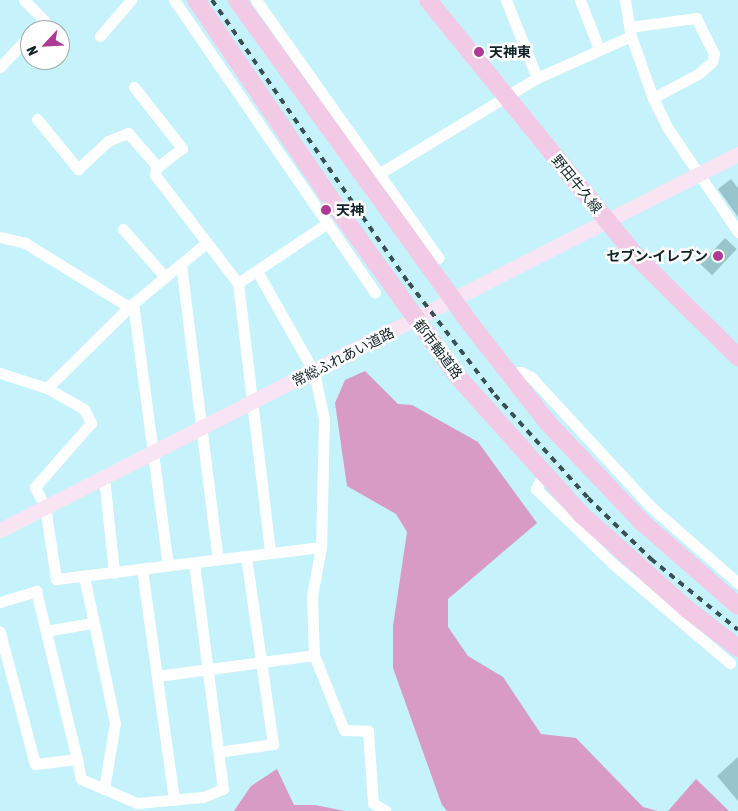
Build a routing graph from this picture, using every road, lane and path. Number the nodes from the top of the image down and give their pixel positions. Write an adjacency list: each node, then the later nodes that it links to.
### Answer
1 (24, 0): 11 (street)
2 (130, 0): 13 (street)
3 (174, 0): 29 (street)
4 (196, 0): 34 (main road, 都市軸道路)
5 (237, 0): 19 (main road)
6 (256, 0): 19 (street)
7 (428, 0): 20 (main road, 野田牛久線)
8 (506, 0): 17 (street)
9 (580, 0): 15 (street)
10 (625, 0): 12 (street)
11 (44, 20)
12 (630, 32): 15 (street); 21 (street); 21 (street)
13 (100, 36)
14 (20, 46): 16 (street)
15 (599, 49): 17 (street)
16 (0, 67)
17 (537, 78): 20 (street)
18 (134, 87): 24 (street)
19 (312, 91): 25 (street); 27 (main road)
20 (506, 96): 25 (street); 28 (main road, 野田牛久線)
21 (653, 98): 26 (street)
22 (37, 119): 24 (street)
23 (738, 154): 26 (street, 常総ふれあい道路)
24 (156, 168): 33 (street)
25 (380, 173): 27 (street)
26 (699, 174): 28 (street, 常総ふれあい道路); 31 (street)
27 (391, 201): 36 (street); 42 (main road)
28 (607, 221): 42 (street, 常総ふれあい道路); 45 (main road, 野田牛久線)
29 (326, 224): 35 (street); 38 (street)
30 (123, 229): 39 (street)
31 (738, 232)
32 (0, 237): 43 (street)
33 (206, 243): 37 (street); 40 (street)
34 (361, 243): 35 (street); 44 (main road, 都市軸道路)
35 (346, 252): 41 (street)
36 (439, 258)
37 (181, 264): 39 (street); 51 (street)
38 (257, 271): 40 (street); 46 (street)
39 (165, 277): 43 (street)
40 (238, 283): 50 (street)
41 (376, 293)
42 (454, 300): 44 (street, 常総ふれあい道路); 47 (main road)
43 (131, 305): 49 (street); 52 (street)
44 (415, 320): 46 (street, 常総ふれあい道路); 73 (main road, 都市軸道路)
45 (738, 357)
46 (314, 372): 50 (street, 常総ふれあい道路); 56 (street)
47 (509, 373): 65 (street); 67 (main road)
48 (0, 374): 49 (street)
49 (47, 388): 54 (street)
50 (253, 404): 51 (street, 常総ふれあい道路); 57 (street)
51 (202, 430): 52 (street, 常総ふれあい道路); 59 (street)
52 (153, 454): 53 (street, 常総ふれあい道路); 61 (street)
53 (104, 477): 54 (street, 常総ふれあい道路); 63 (street)
54 (45, 507): 55 (street, 常総ふれあい道路); 64 (street)
55 (0, 530)
56 (321, 547): 57 (street); 72 (street)
57 (270, 553): 58 (street)
58 (246, 556): 59 (street); 74 (street)
59 (218, 560): 60 (street)
60 (194, 562): 61 (street); 75 (street)
61 (168, 566): 62 (street)
62 (142, 569): 63 (street); 76 (street)
63 (114, 572): 64 (street)
64 (84, 576): 68 (street)
65 (738, 583)
66 (0, 602): 69 (street)
67 (738, 606)
68 (92, 623): 69 (street); 79 (street)
69 (46, 631): 78 (street)
70 (0, 632): 78 (street)
71 (738, 654): 73 (street)
72 (314, 655): 74 (street); 81 (street)
73 (735, 660)
74 (259, 663): 75 (street); 77 (street)
75 (207, 669): 76 (street); 77 (street)
76 (157, 676): 80 (street)
77 (218, 752): 80 (street)
78 (77, 758): 79 (street)
79 (104, 789): 80 (street)
80 (174, 800)
81 (386, 811)

